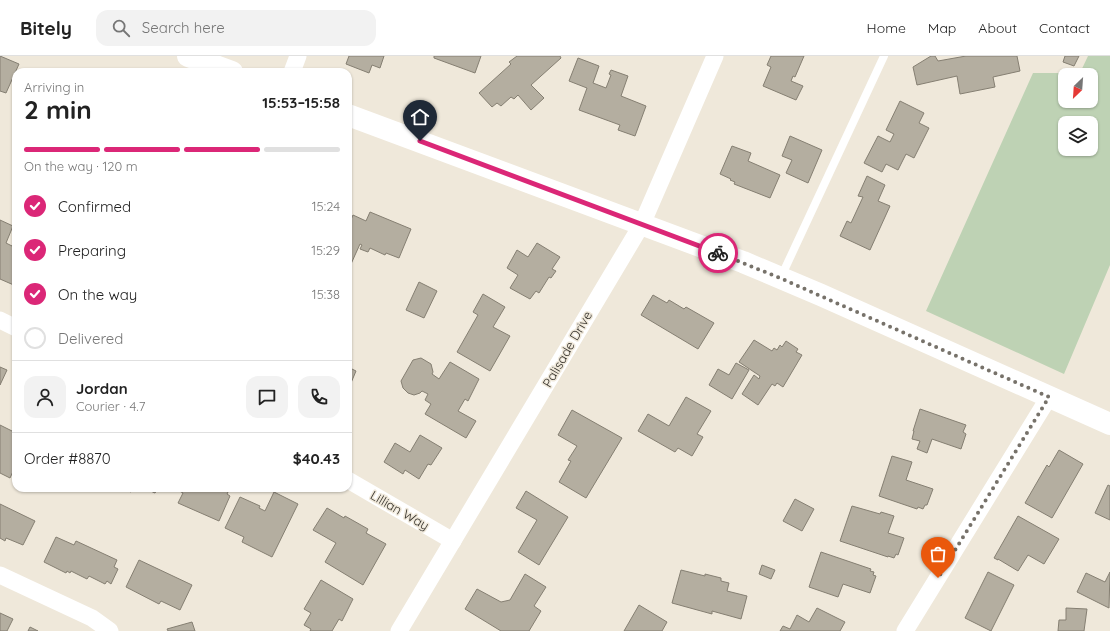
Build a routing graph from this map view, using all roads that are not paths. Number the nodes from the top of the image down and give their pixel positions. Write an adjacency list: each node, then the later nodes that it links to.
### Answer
1 (188, 56): 5 (main road)
2 (298, 56): 6 (street)
3 (715, 56): 8 (street, Palisade Drive)
4 (884, 56): 9 (lane)
5 (221, 68)
6 (294, 68)
7 (352, 116): 8 (main road)
8 (642, 224): 9 (main road); 15 (street, Palisade Drive)
9 (780, 278): 12 (main road)
10 (0, 320): 11 (street)
11 (12, 326)
12 (1049, 397): 13 (main road); 19 (street)
13 (1110, 424)
14 (352, 482): 15 (street, Lillian Way)
15 (453, 541): 18 (street, Palisade Drive)
16 (0, 575): 17 (street)
17 (110, 631)
18 (399, 631)
19 (905, 631)

